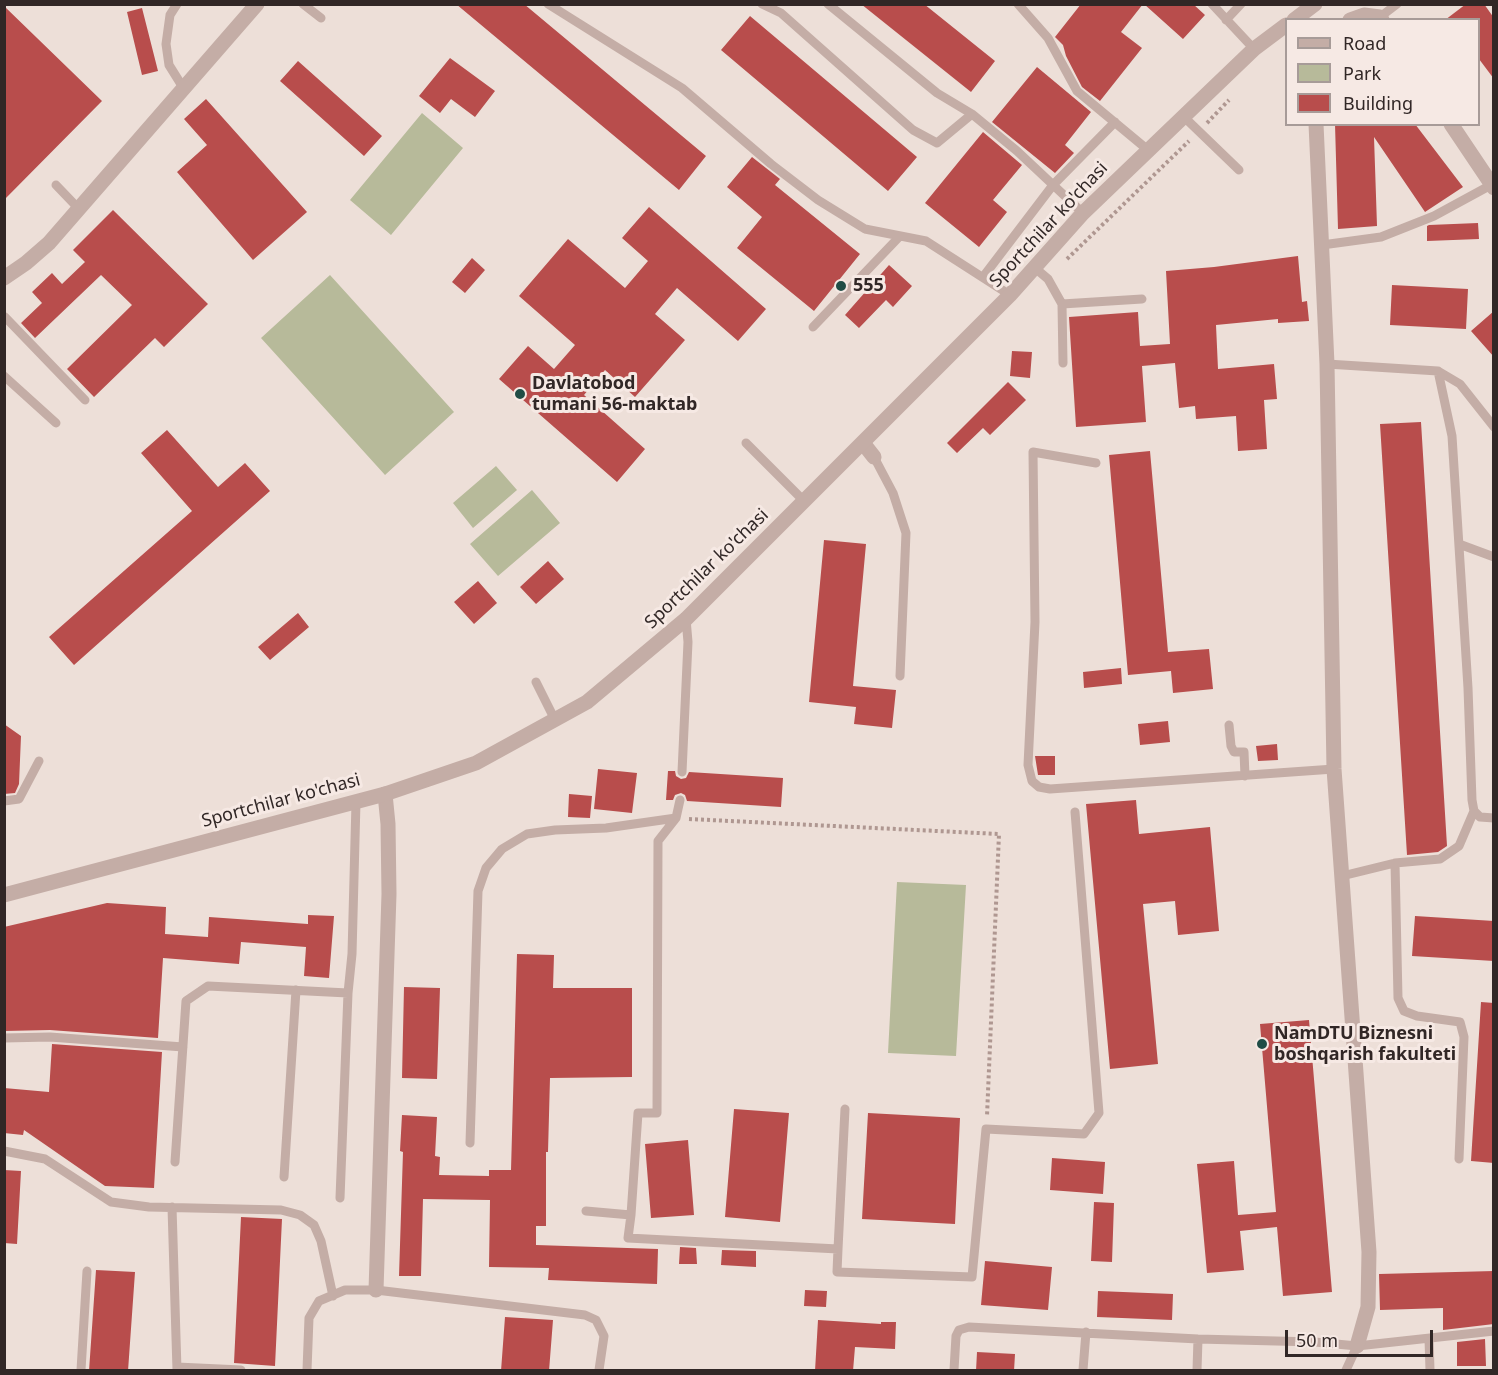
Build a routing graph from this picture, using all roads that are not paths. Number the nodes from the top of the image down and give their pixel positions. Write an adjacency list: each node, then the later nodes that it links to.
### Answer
1 (177, 4): 19 (lane)
2 (257, 4): 19 (street)
3 (303, 4): 12 (lane)
4 (548, 4): 32 (lane)
5 (762, 4): 20 (lane)
6 (828, 4): 20 (lane)
7 (1018, 4): 22 (lane)
8 (1212, 4): 16 (lane)
9 (1241, 4): 16 (lane)
10 (1397, 4): 15 (lane)
11 (1313, 10): 13 (street)
12 (321, 18)
13 (1298, 18)
14 (1356, 18): 15 (street)
15 (1381, 18)
16 (1226, 20): 18 (lane)
17 (1285, 26): 18 (street, Sportchilar ko'chasi)
18 (1254, 49): 21 (street, Sportchilar ko'chasi)
19 (184, 88): 30 (street)
20 (972, 114): 28 (lane)
21 (1183, 116): 25 (street, Sportchilar ko'chasi); 26 (lane)
22 (1115, 122): 25 (lane); 28 (lane)
23 (1316, 126): 33 (street)
24 (1452, 126): 29 (street)
25 (1148, 150): 31 (street, Sportchilar ko'chasi)
26 (1239, 170)
27 (56, 185): 30 (lane)
28 (1053, 185): 31 (lane); 35 (lane)
29 (1492, 187): 33 (lane)
30 (79, 209): 36 (street)
31 (1083, 213): 34 (street, Sportchilar ko'chasi)
32 (900, 236): 35 (lane); 41 (lane)
33 (1322, 245): 44 (street)
34 (1035, 268): 37 (street, Sportchilar ko'chasi); 39 (lane)
35 (983, 277): 37 (lane)
36 (4, 278)
37 (1010, 296): 51 (street, Sportchilar ko'chasi)
38 (1143, 299): 39 (lane)
39 (1062, 304): 43 (lane)
40 (5, 316): 42 (lane); 47 (lane)
41 (813, 327)
42 (4, 331)
43 (1063, 363)
44 (1327, 364): 45 (lane); 63 (street)
45 (1438, 371): 49 (lane); 55 (lane)
46 (4, 376): 48 (lane)
47 (85, 400)
48 (56, 423)
49 (1494, 427)
50 (746, 443): 54 (lane)
51 (863, 443): 52 (street); 54 (street, Sportchilar ko'chasi)
52 (874, 458): 58 (lane)
53 (1096, 463): 65 (lane)
54 (805, 502): 57 (street, Sportchilar ko'chasi)
55 (1459, 544): 56 (lane); 70 (lane)
56 (1494, 557)
57 (686, 619): 60 (street, Sportchilar ko'chasi); 64 (lane)
58 (900, 676)
59 (536, 682): 60 (lane)
60 (555, 720): 66 (street, Sportchilar ko'chasi)
61 (1229, 726): 65 (lane)
62 (39, 761): 68 (lane)
63 (1334, 769): 65 (lane); 75 (street)
64 (682, 772)
65 (1245, 776)
66 (385, 794): 69 (street, Sportchilar ko'chasi); 93 (street)
67 (680, 800): 72 (lane)
68 (4, 801)
69 (356, 802): 76 (street, Sportchilar ko'chasi); 78 (lane)
70 (1473, 811): 73 (lane); 74 (lane)
71 (1075, 812): 91 (lane)
72 (676, 818): 82 (lane); 90 (lane)
73 (1494, 818)
74 (1395, 863): 75 (lane); 84 (lane)
75 (1342, 876): 99 (street)
76 (4, 895)
77 (296, 990): 78 (lane); 80 (lane); 86 (lane)
78 (348, 993): 87 (lane)
79 (4, 1038): 80 (lane)
80 (183, 1047): 85 (lane)
81 (845, 1109): 91 (lane)
82 (470, 1143)
83 (4, 1151): 88 (lane)
84 (1458, 1159)
85 (175, 1162)
86 (284, 1177)
87 (340, 1198)
88 (172, 1207): 94 (lane); 100 (lane)
89 (586, 1212): 90 (lane)
90 (631, 1215): 91 (lane)
91 (838, 1249)
92 (87, 1271): 101 (lane)
93 (376, 1290): 94 (lane); 104 (lane)
94 (333, 1296): 103 (lane)
95 (1494, 1331): 98 (lane)
96 (1086, 1332): 97 (lane); 105 (lane); 106 (lane)
97 (1198, 1338): 99 (lane); 107 (lane)
98 (1429, 1339): 99 (lane); 109 (lane)
99 (1357, 1346): 108 (lane)
100 (177, 1369): 102 (lane)
101 (81, 1371)
102 (242, 1371)
103 (307, 1371)
104 (599, 1371)
105 (954, 1371)
106 (1083, 1371)
107 (1197, 1371)
108 (1346, 1371)
109 (1430, 1371)

